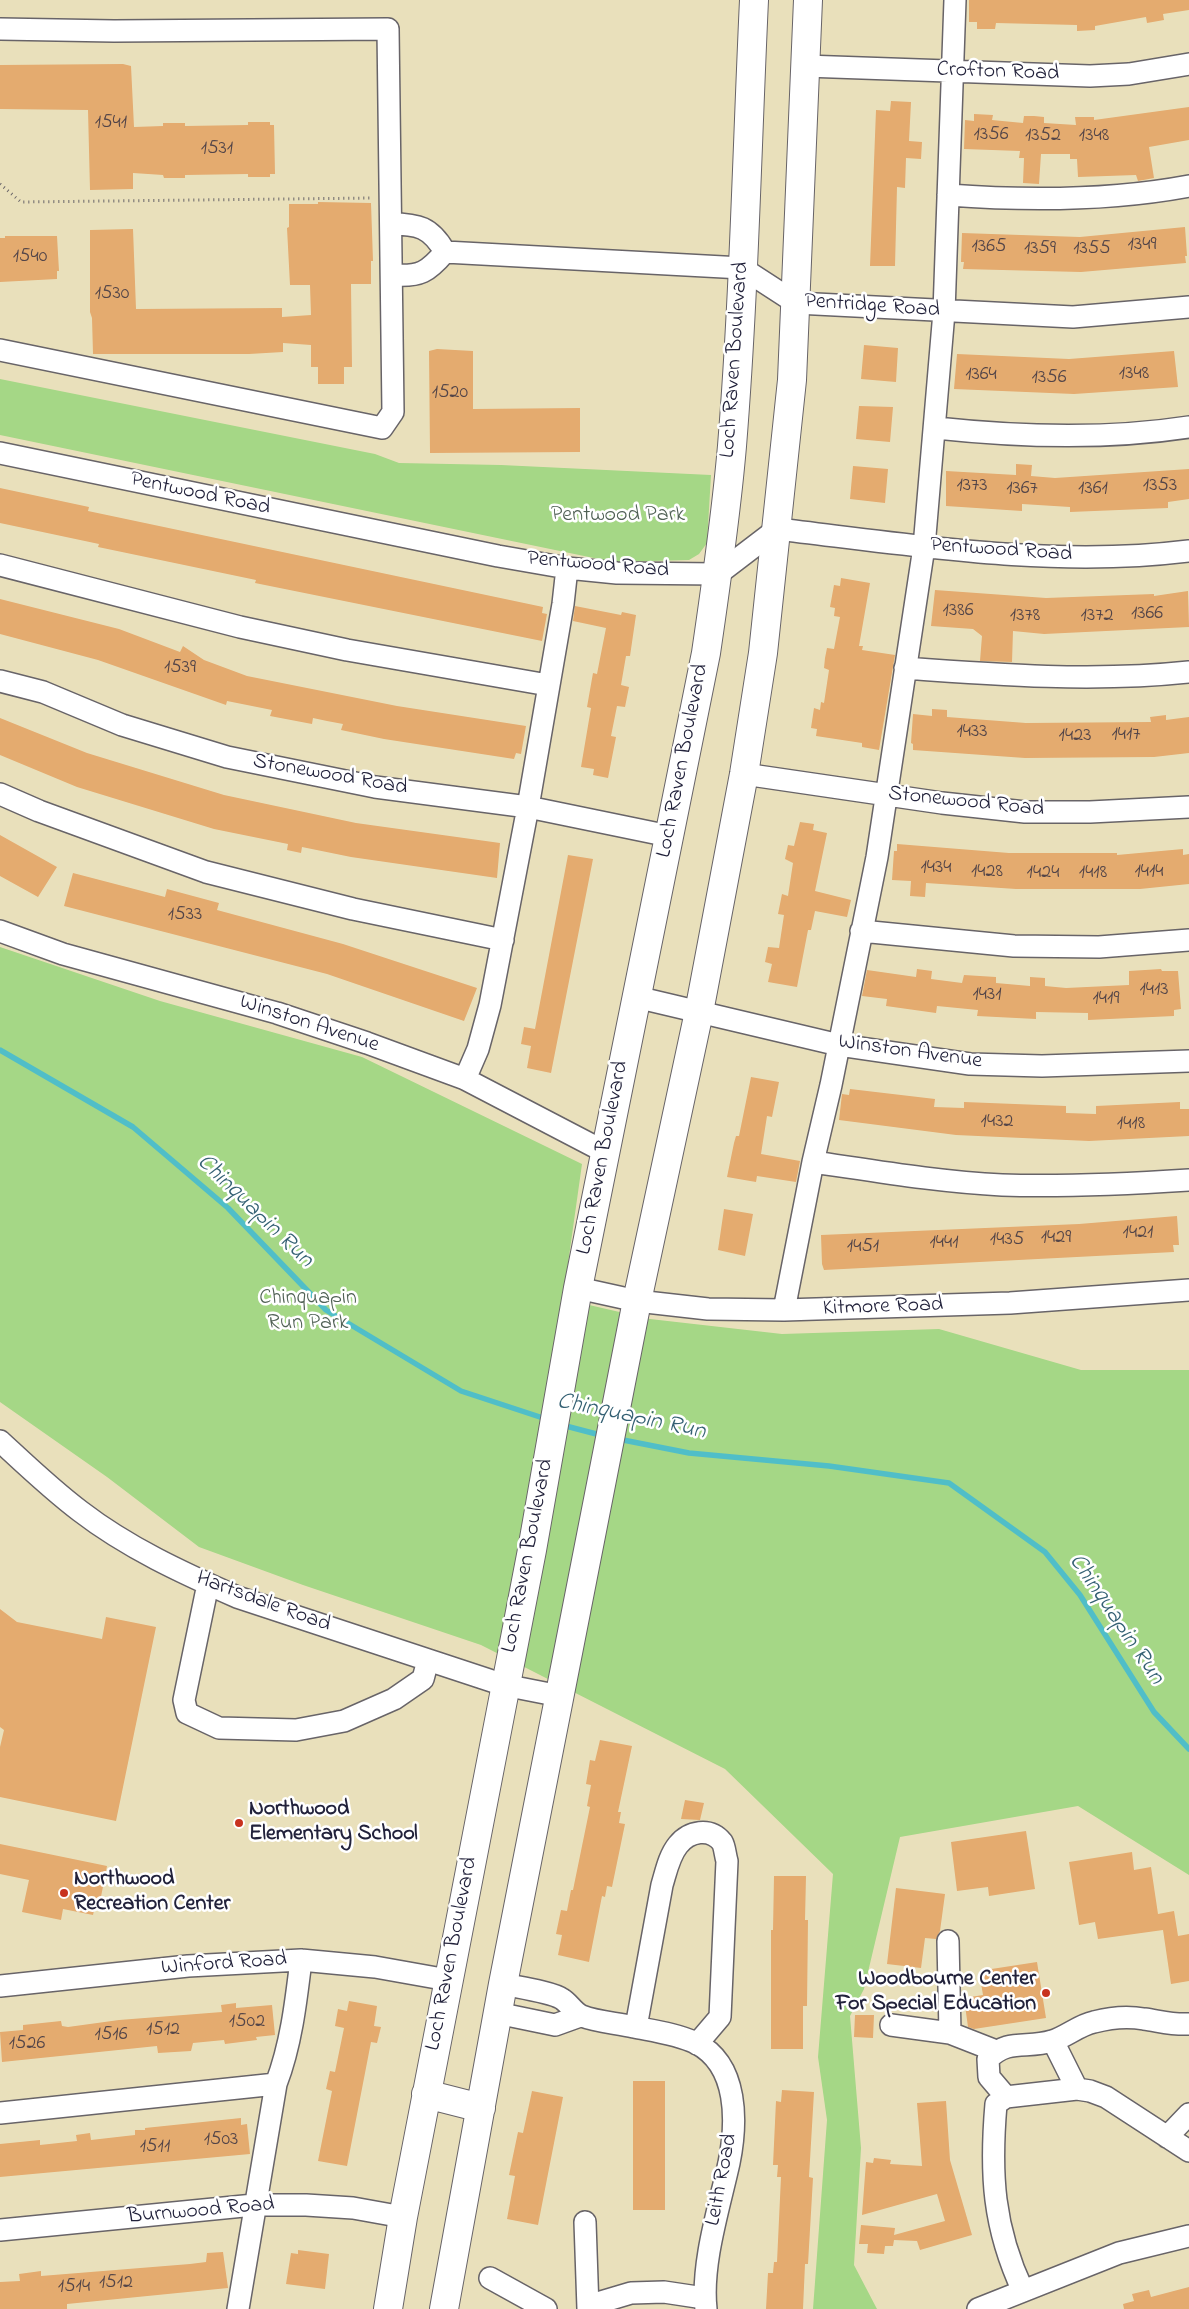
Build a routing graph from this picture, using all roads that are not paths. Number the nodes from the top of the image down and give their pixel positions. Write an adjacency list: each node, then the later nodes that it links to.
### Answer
1 (754, 0): 12 (main road, Loch Raven Boulevard)
2 (808, 0): 6 (main road)
3 (955, 0): 7 (street)
4 (0, 29): 10 (street)
5 (1189, 64): 7 (street, Crofton Road)
6 (805, 66): 7 (street, Crofton Road); 14 (main road)
7 (953, 72): 9 (street)
8 (1189, 186): 9 (street)
9 (948, 195): 16 (street)
10 (391, 224): 11 (street); 13 (street)
11 (445, 252): 12 (street, Pentridge Road); 13 (street)
12 (742, 268): 14 (street, Pentridge Road); 26 (main road, Loch Raven Boulevard)
13 (393, 275): 17 (street)
14 (796, 303): 16 (street, Pentridge Road); 21 (main road)
15 (1189, 307): 16 (street, Pentridge Road)
16 (944, 312): 19 (street)
17 (0, 350)
18 (1189, 427): 19 (street)
19 (936, 428): 22 (street)
20 (0, 453): 25 (street, Pentwood Road)
21 (777, 529): 22 (street, Pentwood Road); 26 (street); 31 (main road)
22 (924, 547): 23 (street, Pentwood Road); 27 (street)
23 (1189, 551)
24 (0, 565): 30 (street)
25 (567, 568): 26 (street, Pentwood Road); 30 (street)
26 (718, 574): 36 (main road, Loch Raven Boulevard)
27 (905, 668): 28 (street); 33 (street)
28 (1189, 672)
29 (0, 681): 34 (street, Stonewood Road)
30 (548, 685): 34 (street)
31 (744, 774): 33 (street, Stonewood Road); 42 (main road)
32 (0, 794): 39 (street)
33 (886, 794): 35 (street, Stonewood Road); 38 (street)
34 (528, 807): 36 (street, Stonewood Road); 39 (street)
35 (1189, 807)
36 (669, 836): 41 (main road, Loch Raven Boulevard)
37 (0, 931): 45 (street, Winston Avenue)
38 (861, 931): 40 (street); 43 (street)
39 (502, 940): 45 (street)
40 (1189, 940)
41 (636, 997): 42 (street, Winston Avenue); 46 (main road, Loch Raven Boulevard)
42 (699, 1012): 43 (street, Winston Avenue); 51 (main road)
43 (839, 1045): 44 (street, Winston Avenue); 47 (street)
44 (1189, 1062)
45 (465, 1079): 46 (street, Winston Avenue)
46 (604, 1152): 49 (main road, Loch Raven Boulevard)
47 (812, 1162): 48 (street); 52 (street)
48 (1189, 1180)
49 (578, 1288): 51 (street, Kitmore Road); 56 (main road, Loch Raven Boulevard)
50 (1189, 1290): 52 (street, Kitmore Road)
51 (637, 1301): 52 (street, Kitmore Road); 57 (main road)
52 (784, 1310)
53 (0, 1441): 54 (street, Hartsdale Road)
54 (208, 1584): 55 (street, Hartsdale Road); 55 (street)
55 (428, 1660): 56 (street, Hartsdale Road)
56 (504, 1685): 57 (street, Hartsdale Road); 60 (main road, Loch Raven Boulevard)
57 (560, 1696): 61 (main road)
58 (948, 1941): 68 (street)
59 (301, 1960): 60 (street, Winford Road); 62 (street, Winford Road); 72 (street)
60 (448, 1980): 74 (main road, Loch Raven Boulevard)
61 (503, 1984): 63 (main road); 64 (street)
62 (0, 1986)
63 (497, 2013): 64 (street); 76 (main road)
64 (580, 2016): 67 (street, Leith Road)
65 (1189, 2024): 69 (street)
66 (891, 2025): 68 (street)
67 (636, 2027): 70 (street, Leith Road); 70 (street)
68 (950, 2033): 71 (street)
69 (1053, 2041): 71 (street); 73 (street)
70 (697, 2044): 88 (street, Leith Road)
71 (996, 2050): 75 (street)
72 (276, 2084): 77 (street); 81 (street)
73 (1077, 2089): 75 (street); 79 (street)
74 (426, 2094): 76 (main road); 82 (main road, Loch Raven Boulevard)
75 (1006, 2097): 87 (street)
76 (481, 2108): 91 (main road)
77 (0, 2113)
78 (1189, 2114): 79 (street)
79 (1167, 2137): 80 (street)
80 (1189, 2151)
81 (254, 2206): 82 (street, Burnwood Road); 84 (street, Burnwood Road); 89 (street)
82 (403, 2217): 90 (main road, Loch Raven Boulevard)
83 (585, 2222): 93 (street)
84 (0, 2230)
85 (1189, 2236): 87 (street)
86 (490, 2278): 92 (street)
87 (1023, 2291): 94 (street)
88 (705, 2304): 93 (street, Leith Road)
89 (238, 2309)
90 (388, 2309)
91 (444, 2309)
92 (546, 2309)
93 (589, 2309)
94 (978, 2309)

